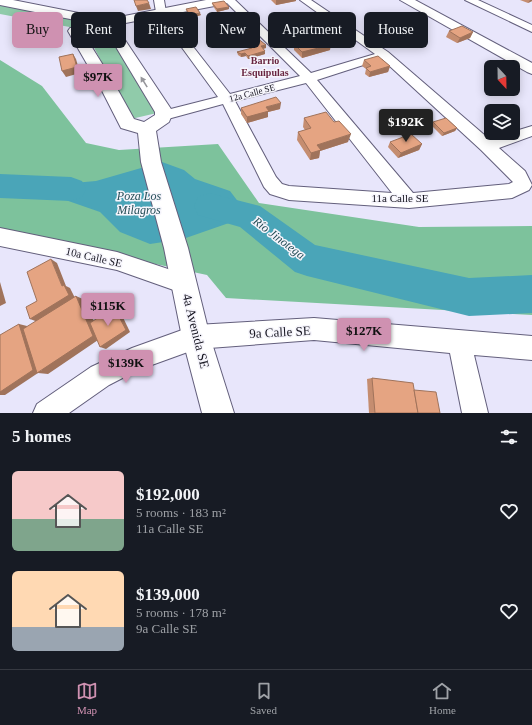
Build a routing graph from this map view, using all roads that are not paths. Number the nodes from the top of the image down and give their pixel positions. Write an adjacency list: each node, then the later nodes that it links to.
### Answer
1 (225, 0): 7 (street)
2 (229, 0): 15 (street)
3 (305, 0): 13 (street)
4 (406, 0): 14 (street)
5 (470, 0): 10 (street)
6 (0, 1): 8 (street)
7 (160, 6): 9 (street); 16 (street)
8 (71, 15)
9 (126, 16)
10 (532, 29)
11 (81, 48): 18 (street)
12 (123, 48): 17 (street, one-way to 12)
13 (384, 55): 15 (street, 12a Calle SE); 20 (street)
14 (531, 68)
15 (309, 78): 16 (street, 12a Calle SE); 21 (street)
16 (228, 100): 17 (street, 12a Calle SE); 21 (street, 11a Calle SE)
17 (164, 115): 18 (street)
18 (147, 129): 23 (street, 4a Avenida SE)
19 (532, 131): 20 (street)
20 (487, 146): 21 (street, 11a Calle SE)
21 (409, 201)
22 (0, 237): 23 (street, 10a Calle SE)
23 (185, 284): 24 (street, 4a Avenida SE)
24 (196, 337): 25 (street, 9a Calle SE); 27 (street, 9a Calle SE); 28 (street, 4a Avenida SE)
25 (460, 343): 26 (street, 9a Calle SE); 29 (street)
26 (532, 348)
27 (46, 413)
28 (218, 413)
29 (475, 413)

